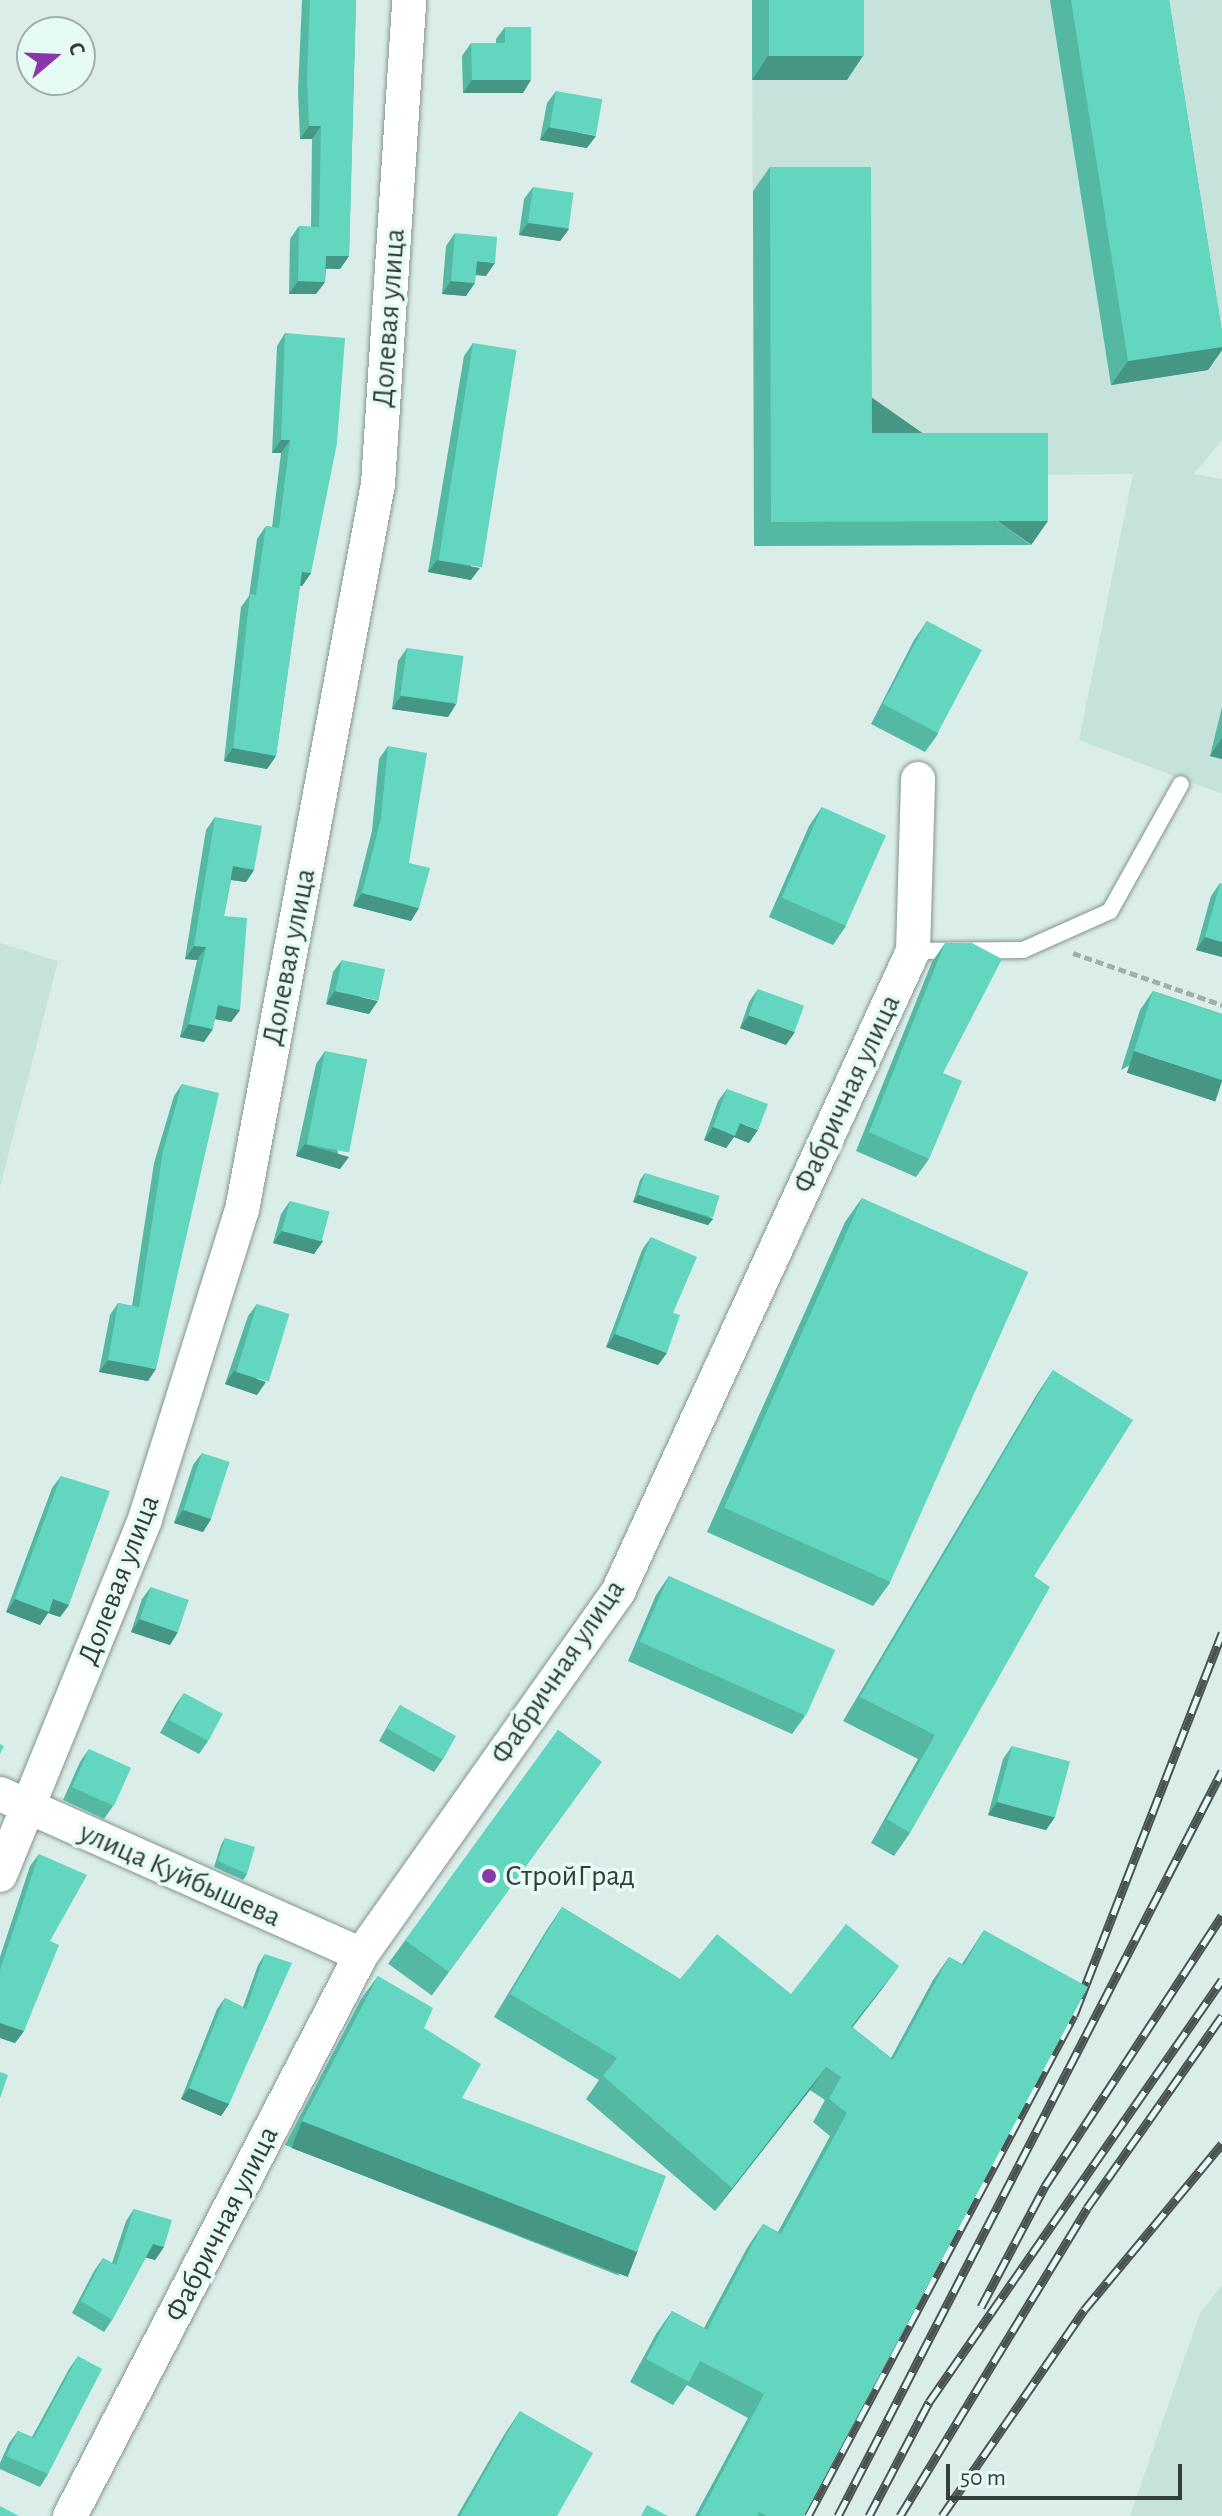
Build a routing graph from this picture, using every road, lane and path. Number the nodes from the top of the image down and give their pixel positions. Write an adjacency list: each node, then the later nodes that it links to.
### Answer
1 (409, 0): 7 (street, Долевая улица)
2 (918, 779): 5 (street, Фабричная улица)
3 (1181, 784): 4 (lane)
4 (1041, 942): 5 (lane); 6 (path)
5 (913, 951): 9 (street, Фабричная улица)
6 (1222, 1005)
7 (12, 1799): 8 (street, Долевая улица); 9 (street, улица Куйбышева)
8 (0, 1875)
9 (361, 1955): 10 (street, Фабричная улица)
10 (70, 2516)

